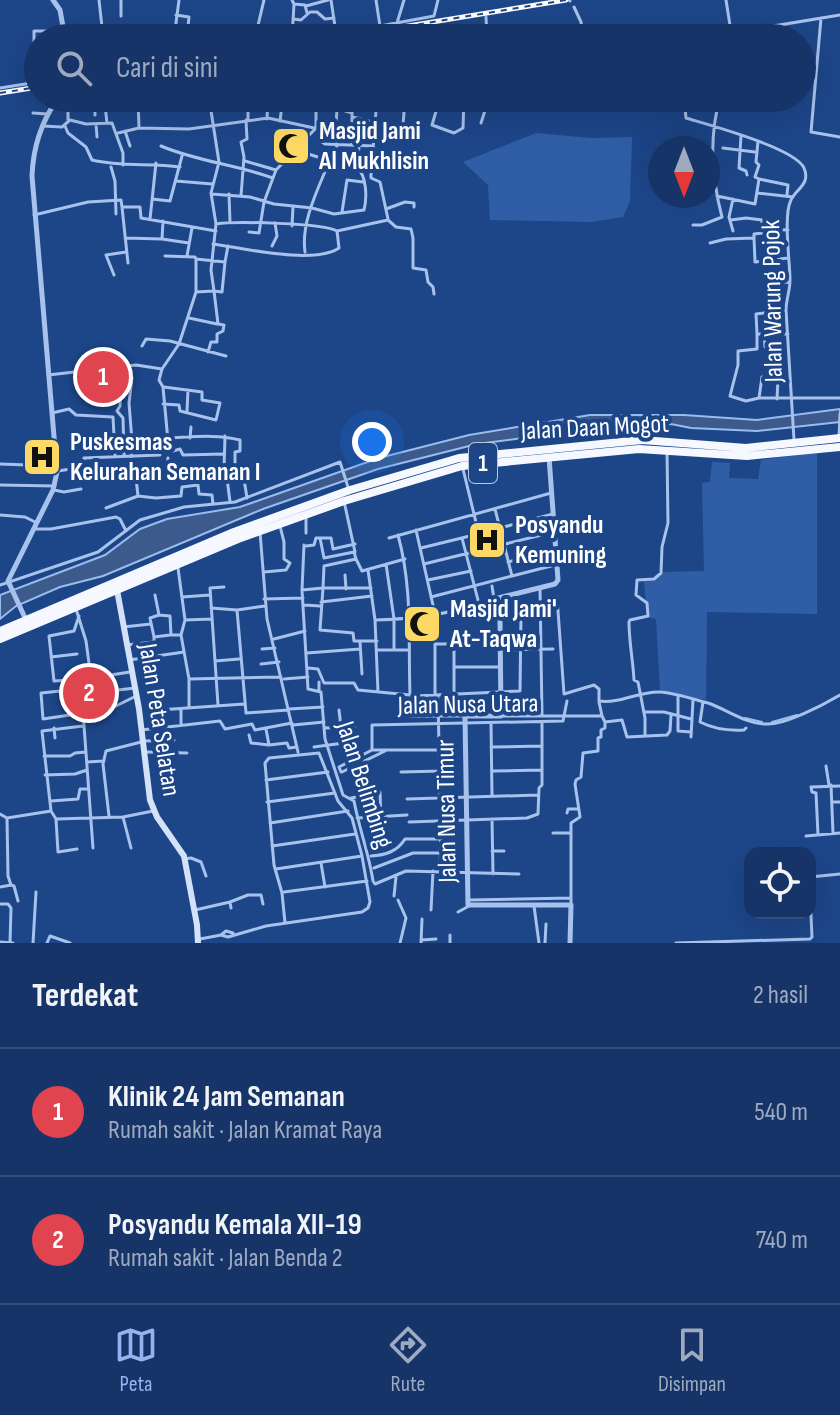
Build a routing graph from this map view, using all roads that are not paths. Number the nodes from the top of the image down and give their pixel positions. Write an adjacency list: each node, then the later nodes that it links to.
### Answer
1 (53, 0): 23 (street)
2 (99, 0): 24 (street)
3 (121, 0): 17 (street)
4 (179, 0): 15 (street)
5 (264, 0): 27 (street)
6 (330, 0): 12 (street); 19 (street)
7 (376, 0): 30 (street)
8 (404, 0): 22 (street)
9 (438, 0): 22 (street)
10 (726, 0): 34 (street)
11 (293, 2): 12 (street); 21 (street)
12 (306, 6): 14 (street)
13 (574, 7): 33 (street)
14 (307, 13): 19 (street); 21 (street)
15 (176, 15): 25 (street); 26 (street)
16 (840, 15): 20 (street)
17 (121, 16)
18 (486, 17): 32 (street)
19 (334, 18): 29 (street)
20 (821, 18): 35 (street); 36 (street)
21 (293, 19): 28 (street)
22 (397, 23): 31 (street)
23 (63, 24)
24 (102, 24)
25 (175, 24)
26 (188, 24)
27 (258, 24)
28 (293, 24)
29 (335, 24)
30 (380, 24)
31 (391, 24)
32 (486, 24)
33 (580, 24)
34 (730, 24)
35 (785, 24)
36 (816, 75)
37 (24, 84): 38 (street)
38 (0, 88)
39 (68, 112): 67 (street)
40 (106, 112): 65 (street)
41 (138, 112): 72 (street)
42 (211, 112): 69 (street)
43 (247, 112): 62 (street)
44 (267, 112): 61 (street)
45 (281, 112): 63 (street)
46 (316, 112): 73 (street)
47 (337, 112): 81 (street)
48 (346, 112): 60 (street)
49 (352, 112): 60 (street)
50 (376, 112): 70 (street)
51 (404, 112): 70 (street)
52 (436, 112): 53 (street)
53 (464, 112)
54 (485, 112): 66 (street)
55 (685, 112): 71 (street, Jalan Warung Pojok)
56 (718, 112): 71 (street)
57 (813, 112): 79 (street)
58 (33, 113): 59 (street)
59 (47, 114): 68 (street)
60 (352, 115): 70 (street); 82 (street)
61 (267, 119): 62 (street); 63 (street)
62 (247, 120): 69 (street); 92 (street)
63 (280, 121): 73 (street)
64 (96, 123): 65 (street); 67 (street); 78 (street)
65 (107, 123): 75 (street)
66 (481, 123)
67 (67, 124): 68 (street); 96 (street)
68 (42, 125): 126 (street)
69 (213, 125): 72 (street); 94 (street)
70 (376, 125): 86 (street)
71 (715, 126): 76 (street); 77 (street, Jalan Warung Pojok)
72 (139, 128): 74 (street)
73 (315, 128): 81 (street); 88 (street)
74 (125, 131): 75 (street); 83 (street)
75 (118, 133): 97 (street)
76 (715, 136)
77 (741, 136): 80 (street, Jalan Warung Pojok); 89 (street)
78 (97, 137)
79 (840, 137)
80 (758, 141): 90 (street); 113 (street, Jalan Warung Pojok)
81 (336, 144): 82 (street); 93 (street)
82 (352, 145): 85 (street)
83 (130, 146)
84 (161, 146): 91 (street)
85 (359, 146): 86 (street); 105 (street)
86 (373, 146): 123 (street)
87 (723, 148): 89 (street)
88 (295, 150): 93 (street); 100 (street)
89 (739, 150): 90 (street); 101 (street)
90 (756, 153): 103 (street)
91 (183, 154): 94 (street); 98 (street)
92 (244, 161): 99 (street); 100 (street)
93 (330, 161): 121 (street)
94 (219, 162): 99 (street); 106 (street)
95 (156, 163): 97 (street); 98 (street); 114 (street)
96 (110, 165): 97 (street); 116 (street)
97 (123, 165)
98 (180, 167): 104 (street)
99 (242, 168): 102 (street); 111 (street)
100 (276, 170): 102 (street)
101 (747, 175)
102 (273, 178): 117 (street)
103 (759, 179): 108 (street); 110 (street)
104 (176, 181): 106 (street); 114 (street)
105 (363, 182): 124 (street); 124 (street)
106 (213, 184): 107 (street)
107 (211, 193): 109 (street); 134 (street)
108 (757, 193): 110 (street); 115 (street)
109 (229, 194): 111 (street); 132 (street)
110 (787, 195): 113 (street)
111 (240, 196): 117 (street)
112 (720, 197): 115 (street)
113 (793, 197): 141 (street, Jalan Warung Pojok)
114 (152, 199): 128 (street)
115 (733, 199): 129 (street)
116 (116, 200): 118 (street); 125 (street); 126 (street)
117 (264, 202): 119 (street); 135 (street)
118 (122, 207): 128 (street); 146 (street)
119 (293, 207): 121 (street); 137 (street)
120 (414, 207): 123 (street)
121 (312, 208): 124 (street); 138 (street)
122 (720, 208): 127 (street)
123 (386, 209): 130 (street)
124 (342, 212)
125 (116, 214)
126 (34, 215): 184 (street)
127 (722, 217): 129 (street); 136 (street)
128 (150, 219): 131 (street)
129 (730, 219): 140 (street); 144 (street)
130 (388, 220): 143 (street); 169 (street)
131 (163, 221): 139 (street); 148 (street)
132 (230, 222): 134 (street); 135 (street)
133 (275, 223): 135 (street); 137 (street); 153 (street)
134 (216, 224): 142 (street)
135 (260, 224): 145 (street)
136 (693, 225)
137 (292, 226): 138 (street)
138 (305, 227): 143 (street); 155 (street)
139 (192, 228): 142 (street); 149 (street)
140 (763, 229): 141 (street); 147 (street)
141 (788, 230): 158 (street, Jalan Warung Pojok)
142 (216, 231): 151 (street)
143 (337, 231): 155 (street)
144 (733, 231)
145 (249, 232)
146 (125, 238): 148 (street); 154 (street)
147 (754, 238): 150 (street); 158 (street)
148 (162, 239): 149 (street)
149 (189, 243): 157 (street)
150 (710, 243)
151 (213, 244): 152 (street); 160 (street)
152 (228, 246): 155 (street); 161 (street)
153 (272, 246)
154 (126, 252): 162 (street); 163 (street)
155 (305, 254)
156 (165, 256): 157 (street)
157 (187, 256): 159 (street)
158 (788, 258): 164 (street, Jalan Warung Pojok)
159 (196, 259): 160 (street); 168 (street)
160 (212, 261): 161 (street); 166 (street)
161 (225, 262): 166 (street)
162 (128, 263)
163 (114, 275)
164 (790, 282): 165 (street); 170 (street, Jalan Warung Pojok)
165 (771, 284)
166 (214, 291): 168 (street); 173 (street)
167 (778, 291): 171 (street)
168 (196, 292): 172 (street)
169 (434, 294)
170 (786, 310): 171 (street); 176 (street, Jalan Warung Pojok)
171 (779, 311): 174 (street)
172 (189, 318): 173 (street); 177 (street)
173 (218, 324): 180 (street)
174 (757, 334): 175 (street); 190 (street)
175 (764, 334): 176 (street); 179 (street)
176 (788, 334): 193 (street, Jalan Warung Pojok)
177 (179, 344): 178 (street); 180 (street); 183 (street)
178 (142, 346)
179 (765, 347)
180 (208, 352): 181 (street)
181 (226, 356)
182 (118, 366): 183 (street); 184 (street); 210 (street)
183 (162, 369): 188 (street)
184 (48, 375): 196 (street)
185 (762, 377): 190 (street)
186 (132, 378): 211 (street)
187 (778, 379): 192 (street)
188 (163, 387): 189 (street); 194 (street)
189 (188, 390): 195 (street); 195 (street)
190 (759, 398): 192 (street)
191 (840, 398): 193 (street)
192 (777, 399): 193 (street)
193 (792, 399): 203 (street, Jalan Warung Pojok)
194 (163, 404): 195 (street); 201 (street)
195 (187, 412)
196 (52, 413): 209 (street); 220 (street)
197 (840, 414): 200 (street)
198 (191, 427): 202 (street)
199 (225, 436): 202 (street); 208 (street); 219 (street)
200 (840, 436): 203 (highway, Jalan Daan Mogot / 1)
201 (168, 438): 202 (street); 208 (street)
202 (190, 438)
203 (794, 443): 207 (highway, Jalan Daan Mogot / 1)
204 (688, 447): 206 (highway, Jalan Daan Mogot / 1); 207 (highway, Jalan Daan Mogot / 1); 229 (highway, Jalan Daan Mogot / 1)
205 (840, 447): 207 (highway, Jalan Daan Mogot / 1)
206 (667, 449): 213 (highway, Jalan Daan Mogot / 1); 378 (street)
207 (704, 449)
208 (223, 454): 222 (street)
209 (115, 455): 210 (street); 221 (street)
210 (124, 455): 211 (street)
211 (131, 455): 212 (street); 225 (street)
212 (160, 455)
213 (549, 456): 217 (highway, Jalan Daan Mogot / 1); 230 (street)
214 (168, 458): 223 (street)
215 (0, 464): 220 (street)
216 (91, 464): 221 (street)
217 (462, 466): 233 (highway, Jalan Daan Mogot / 1); 241 (street)
218 (256, 467): 219 (street)
219 (235, 468): 222 (street)
220 (56, 469): 221 (street); 227 (street)
221 (82, 469)
222 (225, 470): 223 (street); 224 (street)
223 (166, 477): 225 (street)
224 (227, 479): 232 (street); 234 (street)
225 (137, 481): 231 (street)
226 (0, 485): 227 (street)
227 (54, 488): 228 (street); 242 (street)
228 (81, 489)
229 (349, 489): 232 (street); 251 (highway, Jalan Daan Mogot / 1)
230 (551, 493): 237 (street); 238 (street)
231 (138, 496): 235 (street); 236 (street)
232 (247, 498): 234 (street)
233 (344, 501): 240 (highway, Jalan Daan Mogot / 1); 257 (street)
234 (230, 503): 235 (street)
235 (213, 504): 247 (street)
236 (106, 508)
237 (495, 509): 241 (street); 244 (street)
238 (553, 514): 244 (street); 249 (street)
239 (0, 515): 242 (street)
240 (306, 515): 243 (highway, Jalan Daan Mogot / 1); 250 (street)
241 (473, 515): 246 (street); 252 (street)
242 (37, 522): 245 (street)
243 (279, 524): 248 (highway, Jalan Daan Mogot / 1); 267 (street)
244 (500, 528): 258 (street)
245 (33, 529): 247 (street); 280 (street)
246 (416, 530): 253 (street); 259 (street)
247 (126, 531): 280 (street)
248 (259, 531): 251 (highway, Jalan Daan Mogot / 1); 276 (street)
249 (554, 532): 258 (street); 260 (street)
250 (306, 533)
251 (241, 534): 268 (highway, Jalan Daan Mogot / 1); 272 (highway, Jalan Daan Mogot / 1)
252 (478, 534): 256 (street); 261 (street)
253 (398, 535): 255 (street); 265 (street)
254 (320, 538): 257 (street); 262 (street); 269 (street)
255 (389, 538)
256 (462, 538): 259 (street); 263 (street)
257 (355, 544): 262 (street)
258 (504, 545): 261 (street); 266 (street)
259 (421, 548): 271 (street)
260 (555, 549): 266 (street); 273 (street)
261 (483, 551): 263 (street)
262 (354, 552): 264 (street)
263 (467, 555): 271 (street); 275 (street)
264 (356, 559): 274 (street); 285 (street)
265 (405, 559): 270 (street); 313 (street)
266 (508, 562): 278 (street)
267 (290, 563): 269 (street); 276 (street)
268 (158, 564): 290 (highway); 311 (highway, Jalan Daan Mogot / 1)
269 (302, 564): 289 (street)
270 (386, 564): 274 (street); 315 (street)
271 (424, 564): 279 (street)
272 (177, 565): 290 (highway, Jalan Daan Mogot / 1); 294 (street)
273 (557, 565): 278 (street); 287 (street)
274 (368, 570): 286 (street)
275 (471, 571): 279 (street); 284 (street)
276 (264, 572): 298 (street)
277 (345, 575): 288 (street)
278 (512, 576): 284 (street)
279 (427, 580): 295 (street)
280 (8, 581): 281 (street); 311 (street)
281 (0, 585)
282 (492, 586): 299 (street)
283 (224, 587): 292 (street)
284 (475, 587): 295 (street); 301 (street)
285 (323, 588): 288 (street); 289 (street); 300 (street)
286 (371, 588): 288 (street); 293 (street)
287 (540, 588): 299 (street); 338 (street)
288 (346, 589)
289 (302, 590): 297 (street)
290 (115, 594): 303 (highway); 320 (main road, Jalan Peta Selatan)
291 (155, 595): 309 (street)
292 (210, 595): 294 (street); 305 (street)
293 (372, 596): 300 (street); 318 (street)
294 (182, 597): 317 (street)
295 (431, 597): 307 (street)
296 (557, 597): 382 (street)
297 (303, 598): 298 (street); 302 (street)
298 (264, 599): 304 (street)
299 (494, 599): 301 (street); 316 (street)
300 (321, 604): 302 (street); 331 (street)
301 (479, 604): 307 (street)
302 (303, 605): 322 (street)
303 (75, 606): 312 (street); 326 (highway)
304 (265, 606): 306 (street); 327 (street)
305 (211, 608): 306 (street); 314 (street)
306 (237, 610): 348 (street)
307 (435, 614): 313 (street); 332 (street)
308 (530, 614): 310 (street)
309 (159, 615): 319 (street); 323 (street)
310 (521, 615): 316 (street); 337 (street)
311 (23, 616): 321 (highway, Jalan Daan Mogot / 1)
312 (79, 616): 347 (street); 358 (street)
313 (411, 617): 315 (street); 342 (street)
314 (212, 619): 317 (street); 350 (street)
315 (394, 619): 318 (street); 341 (street)
316 (500, 619): 328 (street)
317 (185, 620): 324 (street)
318 (375, 620): 329 (street)
319 (151, 624): 320 (street); 325 (street)
320 (123, 627): 333 (main road, Jalan Peta Selatan)
321 (0, 631)
322 (305, 631): 327 (street); 345 (street)
323 (171, 635): 324 (street); 325 (street)
324 (181, 635): 344 (street)
325 (154, 637): 333 (street)
326 (0, 639)
327 (273, 639): 334 (street)
328 (500, 640): 330 (street); 343 (street)
329 (377, 641): 331 (street); 340 (street)
330 (481, 641)
331 (360, 642): 336 (street)
332 (435, 642): 353 (street); 377 (street)
333 (126, 645): 349 (main road, Jalan Peta Selatan)
334 (275, 648): 335 (street); 351 (street)
335 (262, 649)
336 (360, 649): 345 (street); 357 (street)
337 (521, 649): 338 (street); 343 (street); 370 (street)
338 (541, 649): 339 (street); 396 (street)
339 (553, 649)
340 (377, 650): 341 (street); 372 (street)
341 (394, 650): 342 (street)
342 (409, 650): 376 (street)
343 (500, 650): 354 (street)
344 (184, 652): 349 (street); 362 (street)
345 (307, 653): 355 (street)
346 (77, 654): 347 (street)
347 (51, 657): 365 (street)
348 (240, 659): 350 (street); 363 (street)
349 (129, 660): 356 (main road, Jalan Peta Selatan)
350 (215, 661): 364 (street)
351 (279, 662): 352 (street); 360 (street)
352 (261, 664)
353 (454, 667): 354 (street); 373 (street)
354 (500, 667): 370 (street)
355 (308, 668): 359 (street); 372 (street)
356 (132, 671): 358 (street); 371 (main road, Jalan Peta Selatan)
357 (362, 674)
358 (91, 677): 361 (street); 368 (street)
359 (308, 677): 360 (street); 369 (street, Jalan Belimbing)
360 (283, 678): 363 (street); 391 (street)
361 (79, 679): 365 (street); 405 (street)
362 (189, 679): 364 (street); 388 (street)
363 (242, 679): 364 (street); 385 (street)
364 (215, 680): 386 (street)
365 (54, 681): 367 (street)
366 (319, 682): 369 (street)
367 (46, 683)
368 (92, 686)
369 (319, 691): 387 (street, Jalan Belimbing)
370 (501, 691): 373 (street); 402 (street)
371 (136, 692): 374 (street); 393 (street); 423 (main road, Jalan Peta Selatan)
372 (378, 692): 376 (street)
373 (454, 694): 377 (street)
374 (92, 695): 384 (street); 393 (street)
375 (840, 695): 383 (street)
376 (412, 696): 377 (street)
377 (437, 696): 400 (street)
378 (639, 696): 379 (street); 382 (street); 395 (street)
379 (678, 696): 380 (street); 404 (street)
380 (693, 700): 383 (street); 406 (street)
381 (567, 701): 397 (street)
382 (599, 701): 403 (street)
383 (703, 702): 421 (street)
384 (63, 703)
385 (244, 704): 386 (street); 391 (street)
386 (218, 705): 388 (street)
387 (323, 707): 391 (street); 407 (street, Jalan Belimbing)
388 (189, 708): 389 (street)
389 (181, 709): 390 (street); 415 (street)
390 (159, 710)
391 (289, 710): 411 (street)
392 (339, 710): 416 (street)
393 (93, 711): 394 (street)
394 (83, 712): 405 (street); 414 (street)
395 (644, 712): 398 (street); 424 (street)
396 (542, 715): 397 (street); 402 (street)
397 (566, 715): 403 (street); 408 (street, Jalan Nusa Utara)
398 (671, 715): 404 (street); 424 (street)
399 (410, 716): 400 (street)
400 (438, 716): 401 (street); 412 (street)
401 (465, 716): 402 (street); 413 (street, Jalan Nusa Timur)
402 (501, 716)
403 (602, 716): 409 (street)
404 (677, 716): 406 (street); 406 (street)
405 (43, 719): 422 (street)
406 (691, 719)
407 (324, 722): 411 (street); 420 (street, Jalan Belimbing)
408 (542, 722): 410 (street, Jalan Nusa Utara); 432 (street)
409 (605, 722): 424 (street); 471 (street)
410 (491, 723): 413 (street, Jalan Nusa Utara); 434 (street)
411 (293, 724): 419 (street); 431 (street)
412 (439, 724): 413 (street, Jalan Nusa Utara); 436 (street, Jalan Nusa Utara); 437 (street)
413 (465, 724): 463 (street, Jalan Nusa Timur)
414 (83, 726): 418 (street); 438 (street)
415 (181, 726): 419 (street); 423 (street)
416 (341, 727): 417 (street); 420 (street)
417 (354, 727)
418 (54, 728): 422 (street); 426 (street)
419 (266, 728): 431 (street)
420 (324, 728): 430 (street, Jalan Belimbing)
421 (746, 728)
422 (43, 730): 441 (street)
423 (141, 730): 428 (main road, Jalan Peta Selatan)
424 (645, 734)
425 (249, 735): 431 (street)
426 (55, 738)
427 (174, 740): 428 (street)
428 (143, 742): 439 (main road, Jalan Peta Selatan); 442 (street)
429 (351, 742): 430 (street)
430 (326, 744): 433 (street); 465 (street, Jalan Belimbing)
431 (269, 745)
432 (542, 746): 434 (street); 446 (street)
433 (314, 747)
434 (491, 747): 448 (street)
435 (389, 749): 436 (street); 436 (street); 437 (street)
436 (372, 750)
437 (439, 750): 447 (street)
438 (86, 752): 441 (street); 443 (street)
439 (144, 752): 440 (street); 473 (main road, Jalan Peta Selatan)
440 (187, 753)
441 (43, 756): 451 (street)
442 (104, 761): 443 (street); 478 (street)
443 (86, 762): 445 (street)
444 (826, 766): 453 (street)
445 (87, 770): 451 (street); 457 (street)
446 (542, 770): 448 (street); 462 (street)
447 (440, 771): 450 (street); 464 (street)
448 (492, 771): 461 (street)
449 (328, 772): 452 (street); 452 (street); 459 (street)
450 (401, 772)
451 (45, 775): 467 (street)
452 (266, 780): 468 (street)
453 (830, 785): 454 (street); 456 (street); 469 (street)
454 (840, 786)
455 (804, 787): 456 (street)
456 (811, 787): 497 (street)
457 (88, 789): 467 (street); 479 (street)
458 (380, 792): 486 (street)
459 (335, 793): 468 (street); 474 (street)
460 (368, 795): 465 (street)
461 (492, 795): 462 (street); 463 (street)
462 (538, 795): 488 (street)
463 (466, 796): 464 (street); 487 (street, Jalan Nusa Timur)
464 (440, 797): 466 (street)
465 (351, 798): 482 (street, Jalan Belimbing)
466 (407, 799)
467 (50, 801): 472 (street)
468 (267, 802): 491 (street)
469 (832, 802): 470 (street); 483 (street)
470 (840, 802)
471 (578, 809): 475 (street); 493 (street)
472 (51, 811): 481 (street); 485 (street)
473 (153, 811): 480 (street); 509 (main road, Jalan Peta Selatan)
474 (348, 811): 491 (street); 496 (street)
475 (567, 813)
476 (0, 814): 481 (street)
477 (407, 815): 486 (street)
478 (109, 816): 479 (street); 480 (street)
479 (90, 817): 485 (street); 501 (street)
480 (123, 817): 502 (street)
481 (7, 818): 520 (street)
482 (357, 818): 486 (street); 508 (street, Jalan Belimbing)
483 (832, 818): 484 (street); 494 (street)
484 (840, 818)
485 (56, 819): 503 (street)
486 (381, 819)
487 (467, 819): 488 (street); 489 (street); 516 (street, Jalan Nusa Timur)
488 (492, 819): 504 (street)
489 (441, 820): 490 (street); 499 (street)
490 (409, 822)
491 (270, 823): 500 (street)
492 (553, 833): 493 (street)
493 (571, 833): 531 (street)
494 (833, 833): 495 (street); 497 (street)
495 (840, 833)
496 (355, 834): 500 (street); 507 (street)
497 (818, 835): 498 (street)
498 (806, 836)
499 (441, 839): 506 (street); 508 (street)
500 (272, 846): 512 (street)
501 (93, 848)
502 (131, 848)
503 (77, 849)
504 (492, 851): 505 (street); 517 (street)
505 (504, 851)
506 (441, 853): 511 (street); 513 (street)
507 (362, 856): 510 (street); 524 (street)
508 (369, 857): 523 (street, Jalan Belimbing)
509 (184, 859): 521 (street); 539 (main road, Jalan Peta Selatan)
510 (321, 863): 512 (street); 527 (street)
511 (374, 868)
512 (276, 869): 529 (street)
513 (440, 869)
514 (433, 871): 516 (street); 523 (street); 540 (street)
515 (0, 872): 520 (street)
516 (468, 873): 517 (street); 533 (street, Jalan Nusa Timur)
517 (493, 874): 518 (street)
518 (519, 874)
519 (840, 874): 522 (street)
520 (10, 875): 525 (street)
521 (206, 876)
522 (816, 876)
523 (396, 877): 557 (street)
524 (367, 881): 527 (street); 544 (street)
525 (11, 885): 526 (street); 530 (street)
526 (0, 887)
527 (325, 887): 529 (street)
528 (36, 892): 554 (street)
529 (282, 893): 544 (street)
530 (18, 901)
531 (571, 901): 534 (street); 537 (street); 561 (street)
532 (230, 902): 536 (street); 538 (street); 539 (street)
533 (468, 903): 534 (street); 541 (street)
534 (503, 903): 537 (street)
535 (0, 904): 553 (street)
536 (263, 904)
537 (534, 906): 559 (street)
538 (231, 908)
539 (194, 910): 548 (main road, Jalan Peta Selatan)
540 (431, 910)
541 (458, 912)
542 (422, 919): 550 (street)
543 (811, 919): 552 (street)
544 (285, 923): 548 (street)
545 (546, 924): 560 (street)
546 (450, 935): 558 (street)
547 (436, 939): 550 (street)
548 (198, 941)
549 (0, 942): 553 (street)
550 (421, 942)
551 (733, 942): 552 (street); 563 (street)
552 (805, 942)
553 (11, 943)
554 (33, 943)
555 (47, 943): 556 (street)
556 (70, 943)
557 (400, 943)
558 (450, 943)
559 (539, 943)
560 (545, 943)
561 (570, 943)
562 (676, 943): 563 (street)
563 (708, 943)

